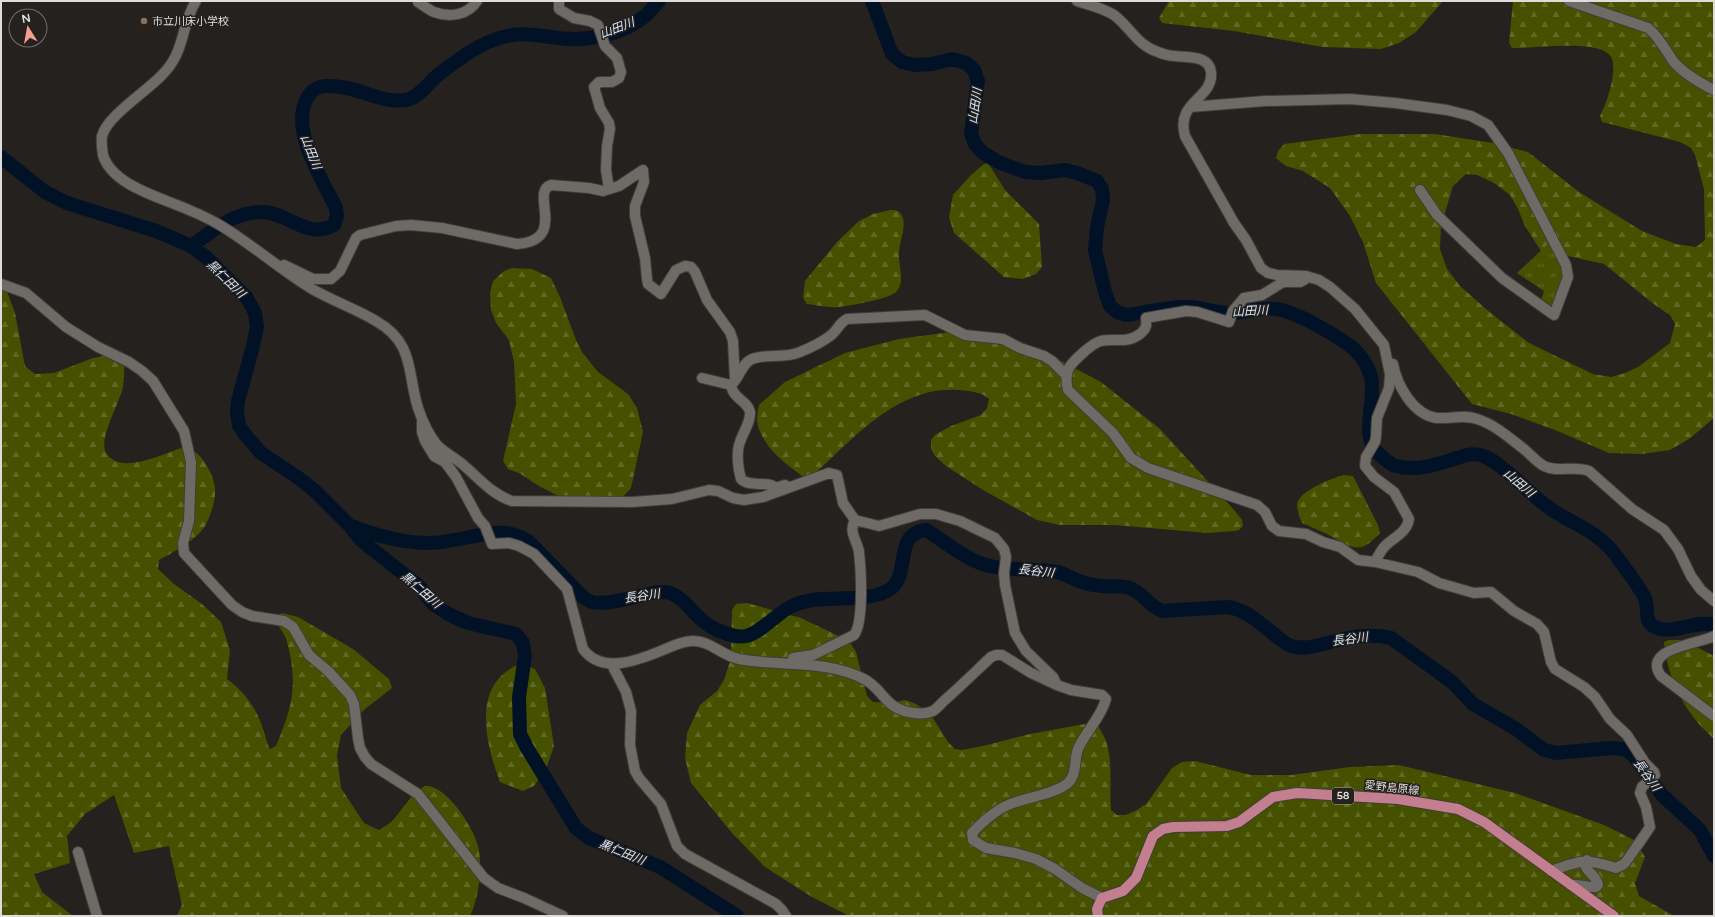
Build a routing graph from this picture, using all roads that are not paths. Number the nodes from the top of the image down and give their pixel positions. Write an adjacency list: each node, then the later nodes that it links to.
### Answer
1 (196, 1): 11 (street)
2 (477, 1): 6 (street)
3 (558, 1): 9 (street)
4 (1077, 1): 8 (street)
5 (1569, 1): 7 (street)
6 (418, 2)
7 (1714, 90)
8 (1190, 107): 10 (street); 12 (street)
9 (609, 189): 11 (street); 17 (street)
10 (1420, 190)
11 (276, 265): 18 (street)
12 (1306, 276): 14 (street); 15 (street)
13 (1, 284): 36 (street)
14 (1388, 356): 23 (street); 24 (street)
15 (1066, 374): 17 (street); 23 (street)
16 (702, 378): 17 (street)
17 (733, 383): 20 (street)
18 (422, 420): 21 (street); 27 (street)
19 (823, 475): 20 (street); 21 (street); 22 (street)
20 (775, 488): 21 (street)
21 (744, 500)
22 (854, 520): 26 (street); 28 (street)
23 (1375, 562): 31 (street)
24 (1714, 601)
25 (1714, 636): 29 (street)
26 (775, 663): 27 (street); 28 (street)
27 (612, 664): 37 (street)
28 (1057, 685): 34 (street)
29 (1714, 716)
30 (78, 852): 35 (street)
31 (1587, 860): 32 (street); 33 (street)
32 (1551, 871): 33 (main road, 愛野島原線 / 58); 34 (main road, 愛野島原線 / 58)
33 (1571, 885): 39 (main road, 愛野島原線 / 58)
34 (1102, 898): 38 (main road)
35 (97, 916)
36 (563, 916)
37 (786, 916)
38 (1098, 916)
39 (1614, 916)

